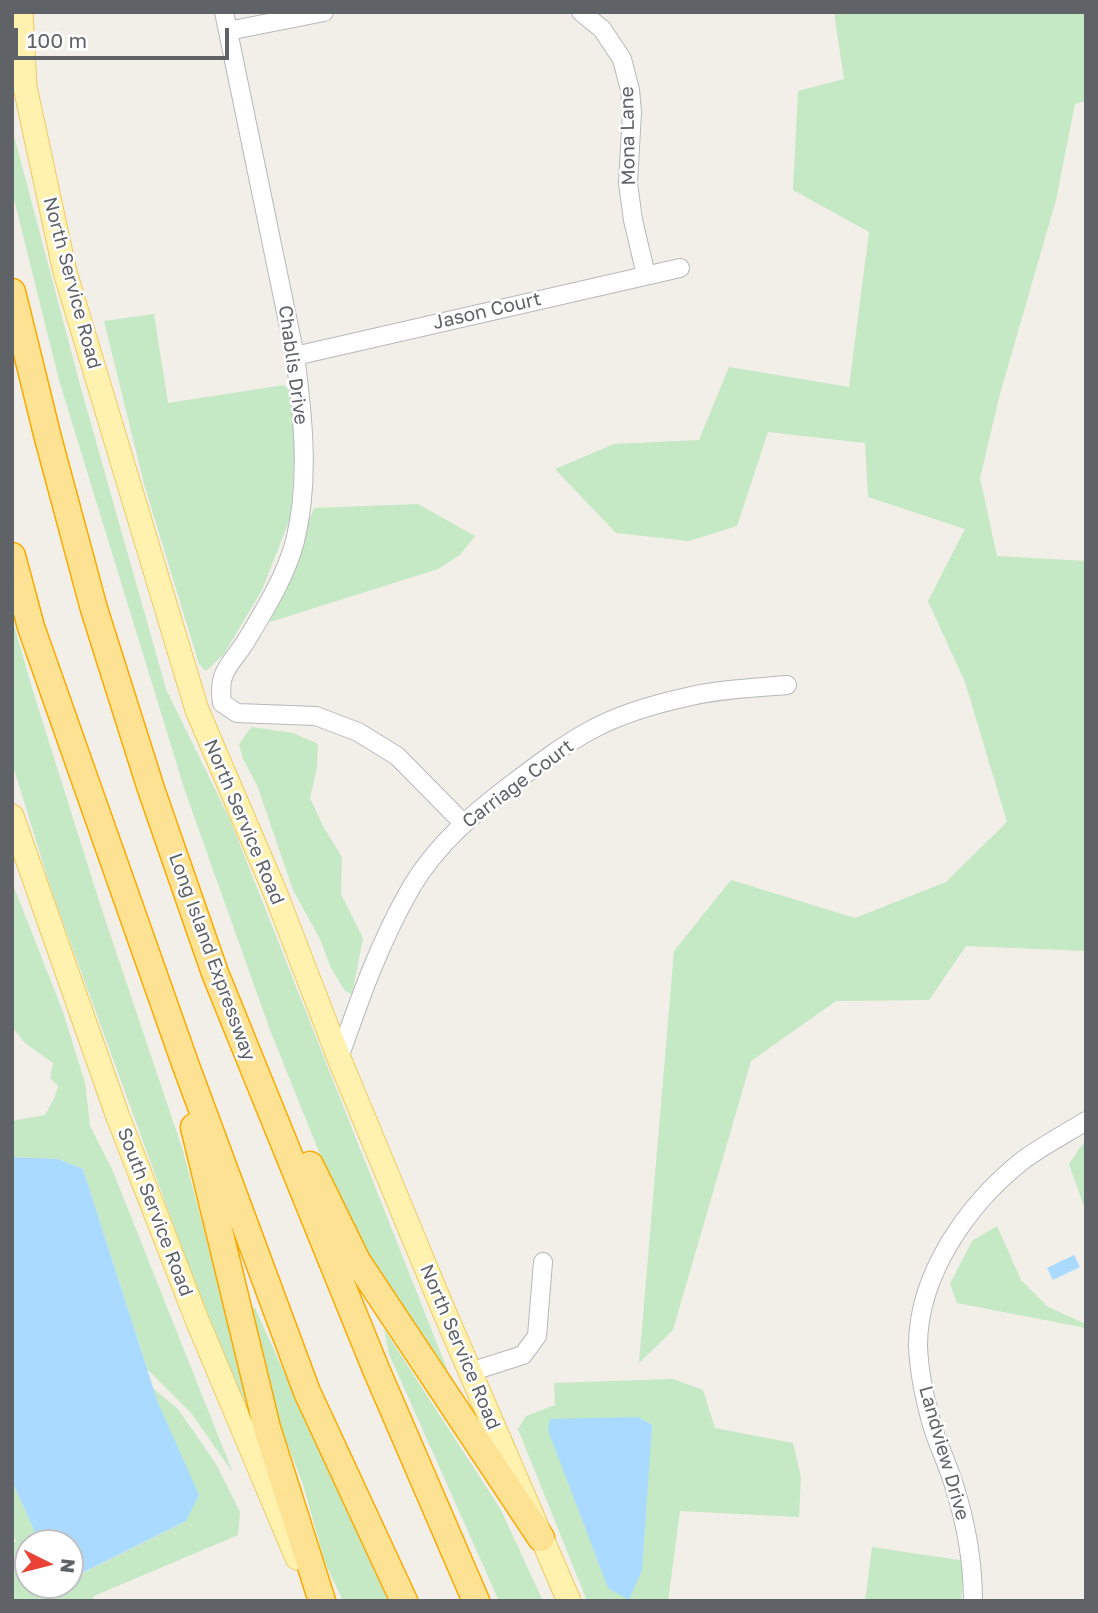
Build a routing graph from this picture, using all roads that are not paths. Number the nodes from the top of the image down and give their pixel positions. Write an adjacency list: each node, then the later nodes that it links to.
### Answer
1 (21, 12): 15 (main road, North Service Road)
2 (224, 12): 5 (street, Chablis Drive)
3 (324, 12): 5 (street)
4 (580, 12): 7 (street, Mona Lane)
5 (228, 31): 9 (street, Chablis Drive)
6 (680, 268): 7 (street, Jason Court)
7 (646, 275): 9 (street, Jason Court)
8 (12, 292): 14 (highway, Long Island Expressway)
9 (295, 355): 13 (street, Chablis Drive)
10 (12, 556): 16 (highway)
11 (787, 685): 13 (street, Carriage Court)
12 (12, 816): 21 (main road, South Service Road)
13 (463, 823): 15 (street, Carriage Court)
14 (215, 973): 20 (highway); 24 (highway, Long Island Expressway)
15 (339, 1058): 19 (main road, North Service Road)
16 (186, 1066): 22 (highway); 23 (highway)
17 (1086, 1121): 26 (street, Landview Drive)
18 (543, 1262): 19 (street)
19 (470, 1372): 20 (main road, North Service Road)
20 (541, 1538): 25 (main road, North Service Road)
21 (316, 1601)
22 (322, 1601)
23 (404, 1601)
24 (476, 1601)
25 (569, 1601)
26 (974, 1601)

